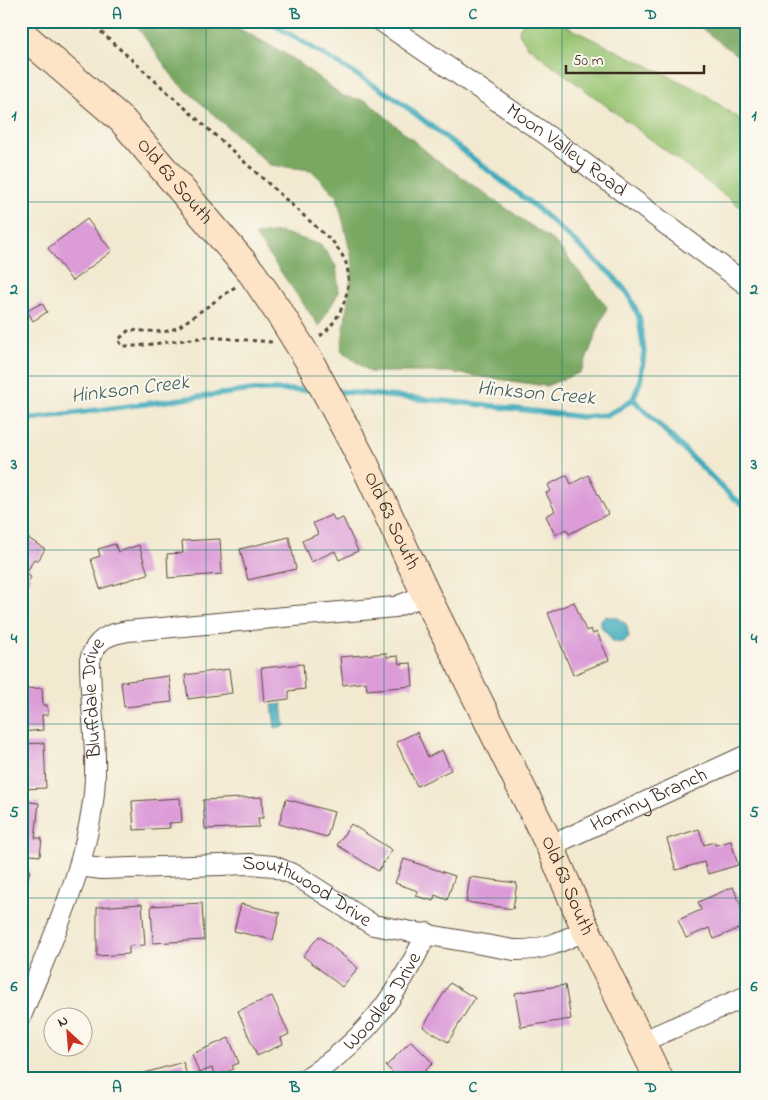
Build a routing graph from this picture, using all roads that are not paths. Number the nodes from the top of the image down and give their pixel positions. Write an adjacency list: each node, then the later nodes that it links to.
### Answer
1 (381, 21): 3 (street, Moon Valley Road)
2 (21, 33): 4 (main road, Old 63 South, bridge)
3 (747, 285)
4 (426, 595): 6 (main road, Old 63 South); 7 (street, Bluffdale Drive)
5 (747, 755): 6 (street, Hominy Branch)
6 (550, 846): 8 (main road, Old 63 South)
7 (79, 866): 9 (street, Southwood Drive); 11 (street, Bluffdale Drive)
8 (586, 930): 9 (street, Southwood Drive); 12 (main road, Old 63 South)
9 (427, 934): 13 (street, Woodlea Drive)
10 (747, 996): 12 (street)
11 (21, 1016)
12 (641, 1042): 14 (main road, Old 63 South)
13 (305, 1079)
14 (659, 1079)

